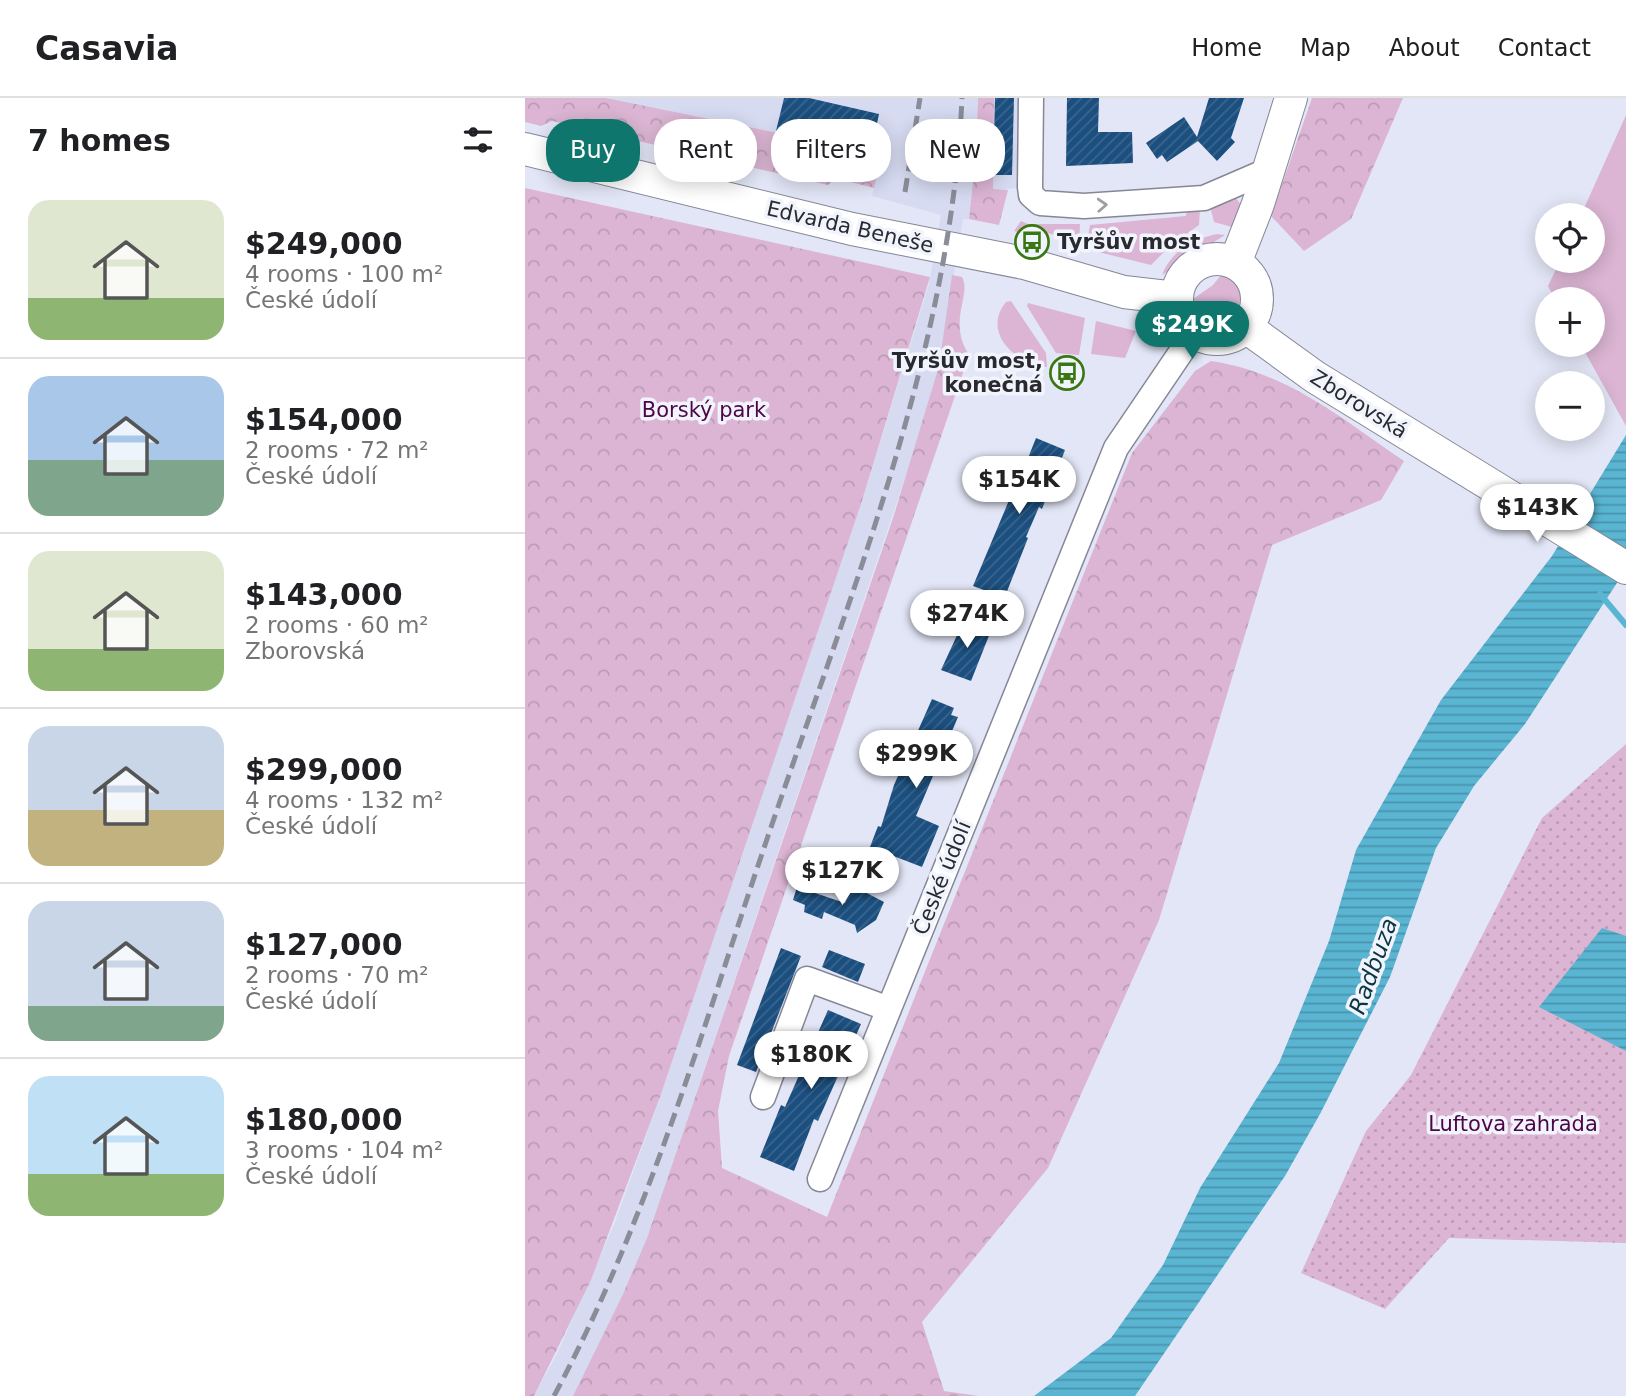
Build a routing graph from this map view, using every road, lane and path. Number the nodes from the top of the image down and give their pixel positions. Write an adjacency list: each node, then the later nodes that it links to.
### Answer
1 (1031, 98): 4 (street, one-way to 4)
2 (1291, 98): 4 (street)
3 (525, 149): 6 (street, Edvarda Beneše)
4 (1269, 170): 5 (street)
5 (1235, 263): 6 (street); 7 (street)
6 (1177, 298): 8 (street)
7 (1246, 327): 8 (street); 9 (street, Zborovská)
8 (1194, 333): 10 (street, České údolí)
9 (1626, 568)
10 (889, 1009): 11 (street); 12 (street, České údolí)
11 (763, 1097)
12 (820, 1179)

